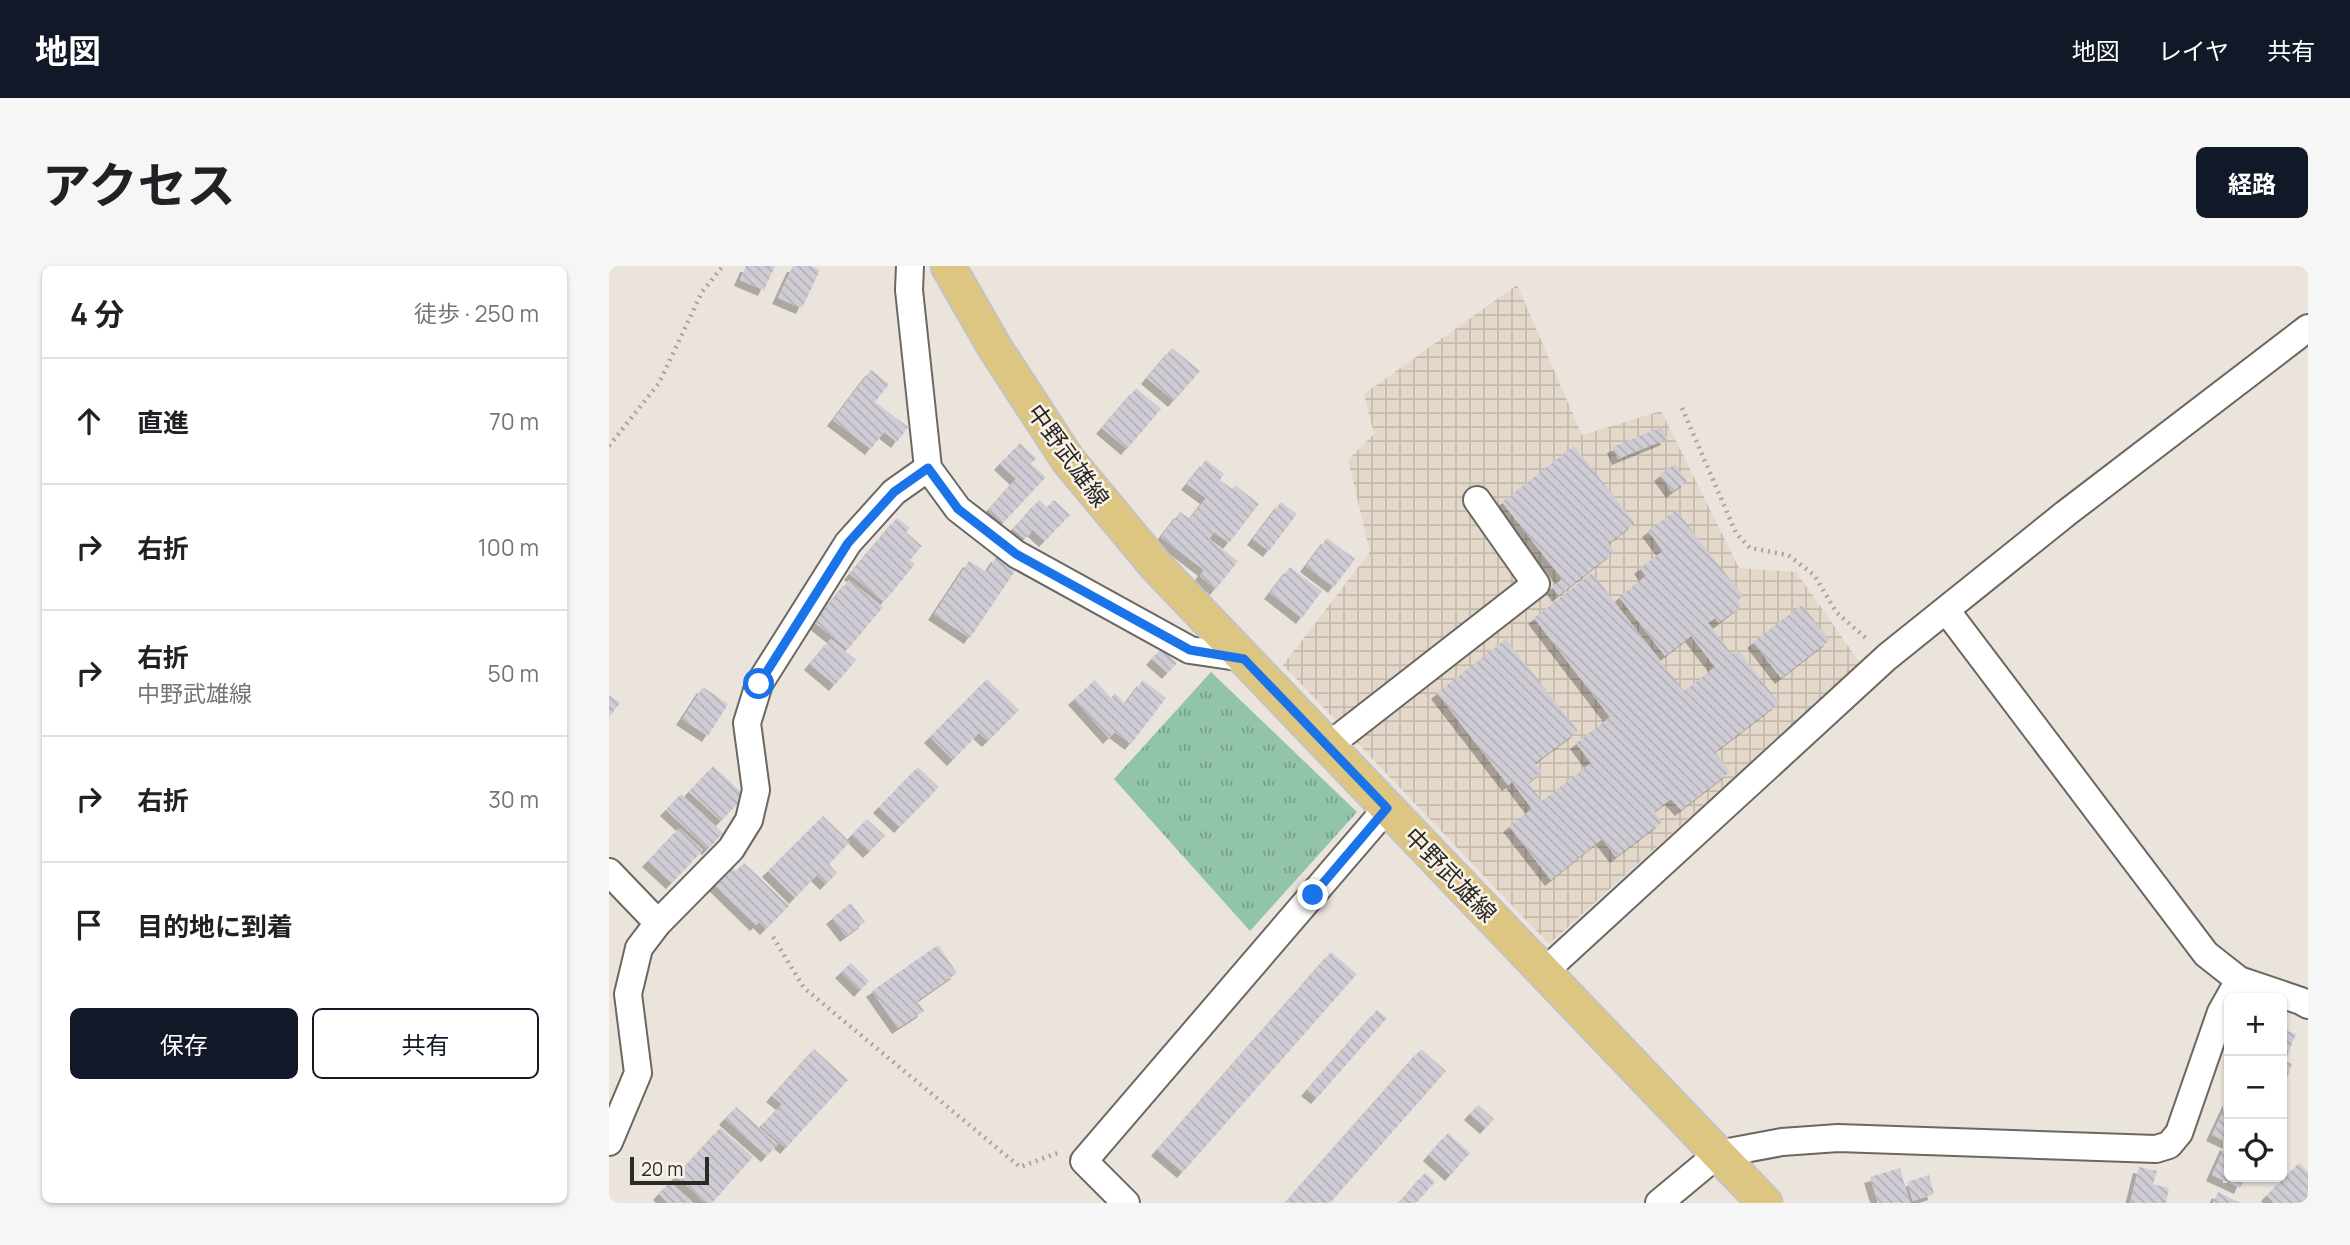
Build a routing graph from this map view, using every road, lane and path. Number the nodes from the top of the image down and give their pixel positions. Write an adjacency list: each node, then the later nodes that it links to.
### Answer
1 (723, 266): 6 (path)
2 (910, 266): 7 (street)
3 (948, 266): 11 (main road, 中野武雄線)
4 (2308, 328): 9 (street)
5 (1682, 408): 10 (path)
6 (609, 446)
7 (928, 468): 11 (street); 15 (street)
8 (1478, 500): 12 (street)
9 (1946, 610): 10 (street); 18 (street)
10 (1887, 657): 17 (street)
11 (1244, 659): 12 (main road, 中野武雄線)
12 (1328, 746): 13 (main road, 中野武雄線)
13 (1387, 808): 17 (main road, 中野武雄線); 22 (street)
14 (609, 872): 15 (street)
15 (657, 923): 20 (street)
16 (773, 937): 22 (path)
17 (1545, 971): 21 (main road, 中野武雄線)
18 (2239, 980): 19 (street); 21 (street)
19 (2308, 1006)
20 (609, 1142)
21 (1718, 1154): 24 (street); 25 (main road, 中野武雄線)
22 (1084, 1161): 23 (street)
23 (1126, 1203)
24 (1659, 1203)
25 (1765, 1203)

